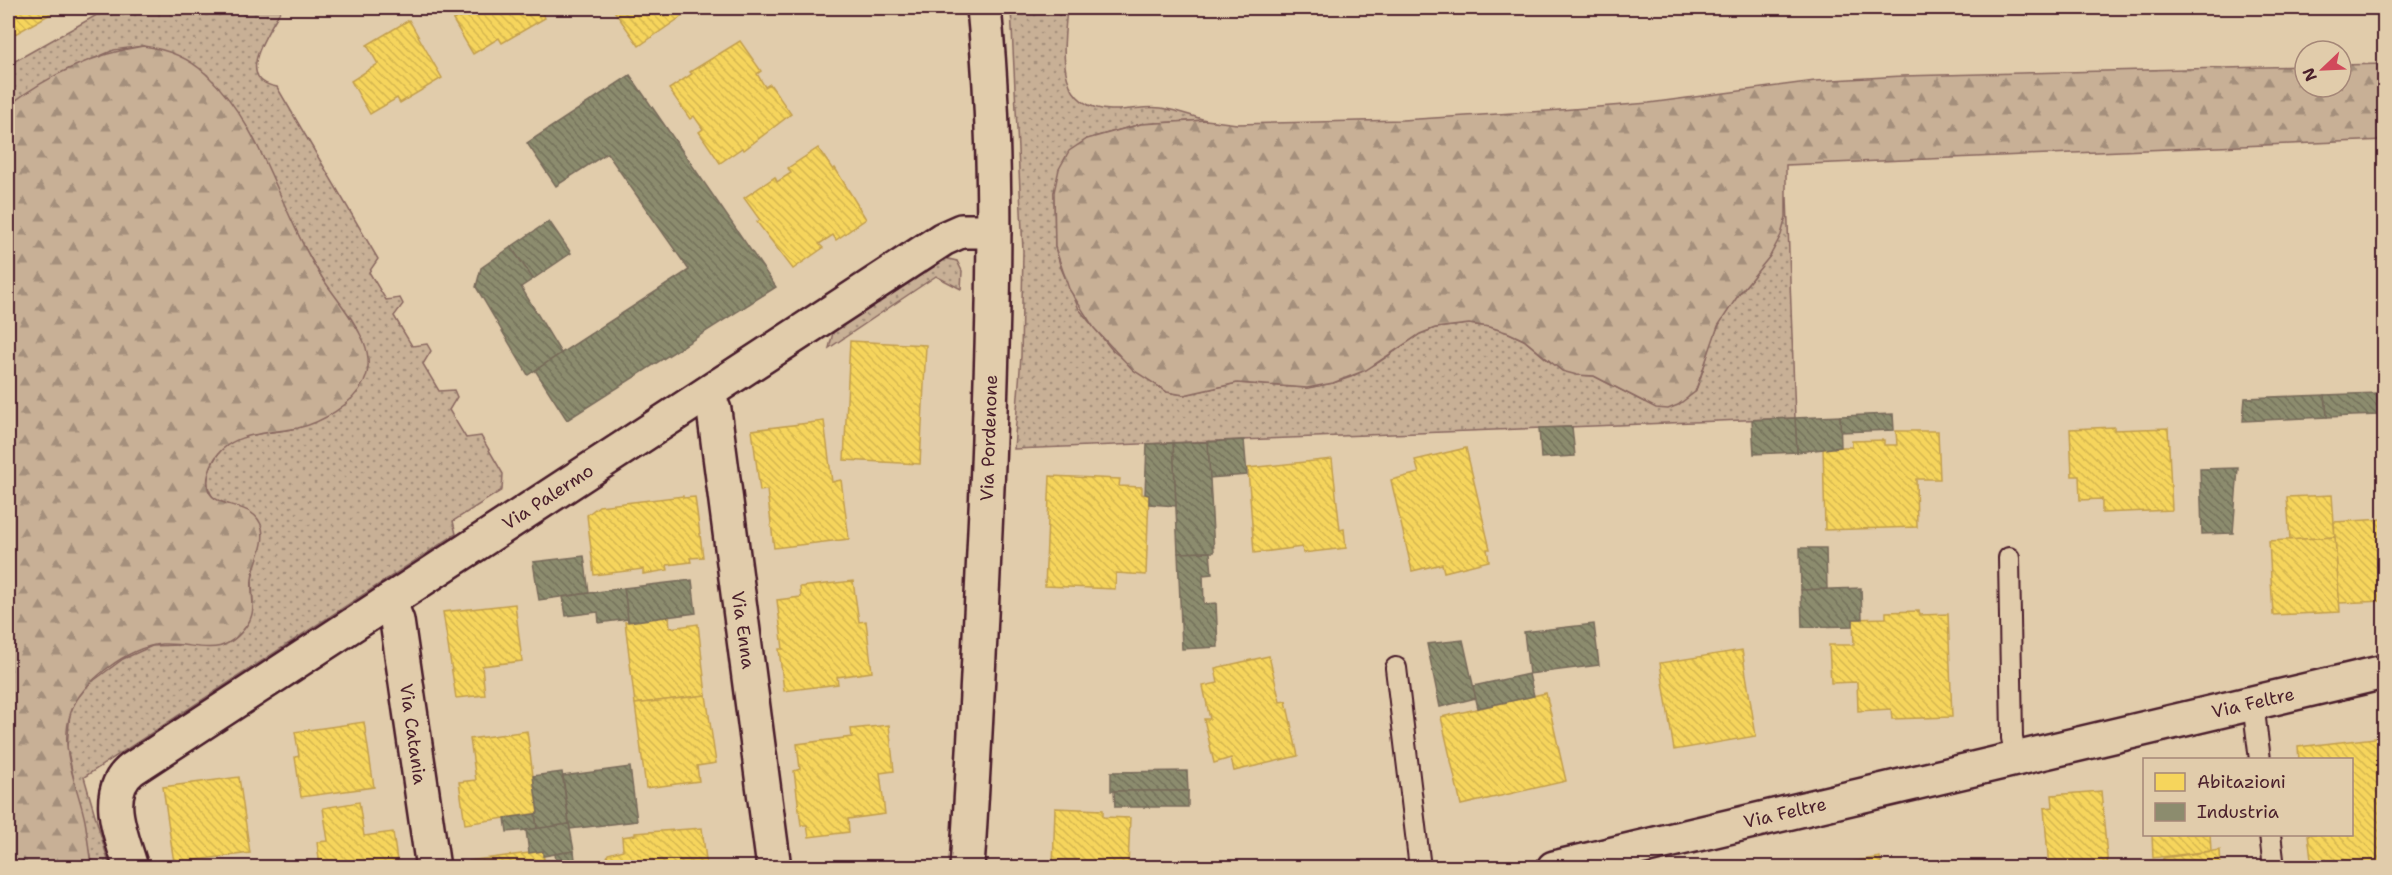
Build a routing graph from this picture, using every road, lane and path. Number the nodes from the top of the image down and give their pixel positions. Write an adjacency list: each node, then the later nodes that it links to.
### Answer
1 (984, 8): 2 (street, Via Pordenone)
2 (994, 231): 3 (street, Via Palermo); 15 (street, Via Pordenone)
3 (707, 394): 5 (street, Via Palermo); 14 (street, Via Enna)
4 (2009, 558): 10 (lane)
5 (389, 601): 12 (street, Via Palermo); 13 (street, Via Catania)
6 (1396, 668): 16 (lane)
7 (2385, 672): 8 (street, Via Feltre)
8 (2253, 703): 9 (lane); 10 (street, Via Feltre)
9 (2260, 758)
10 (2016, 759): 17 (street, Via Feltre)
11 (2270, 836): 18 (lane)
12 (131, 867)
13 (433, 867)
14 (774, 867)
15 (967, 867)
16 (1420, 867)
17 (1554, 867)
18 (2274, 867)

